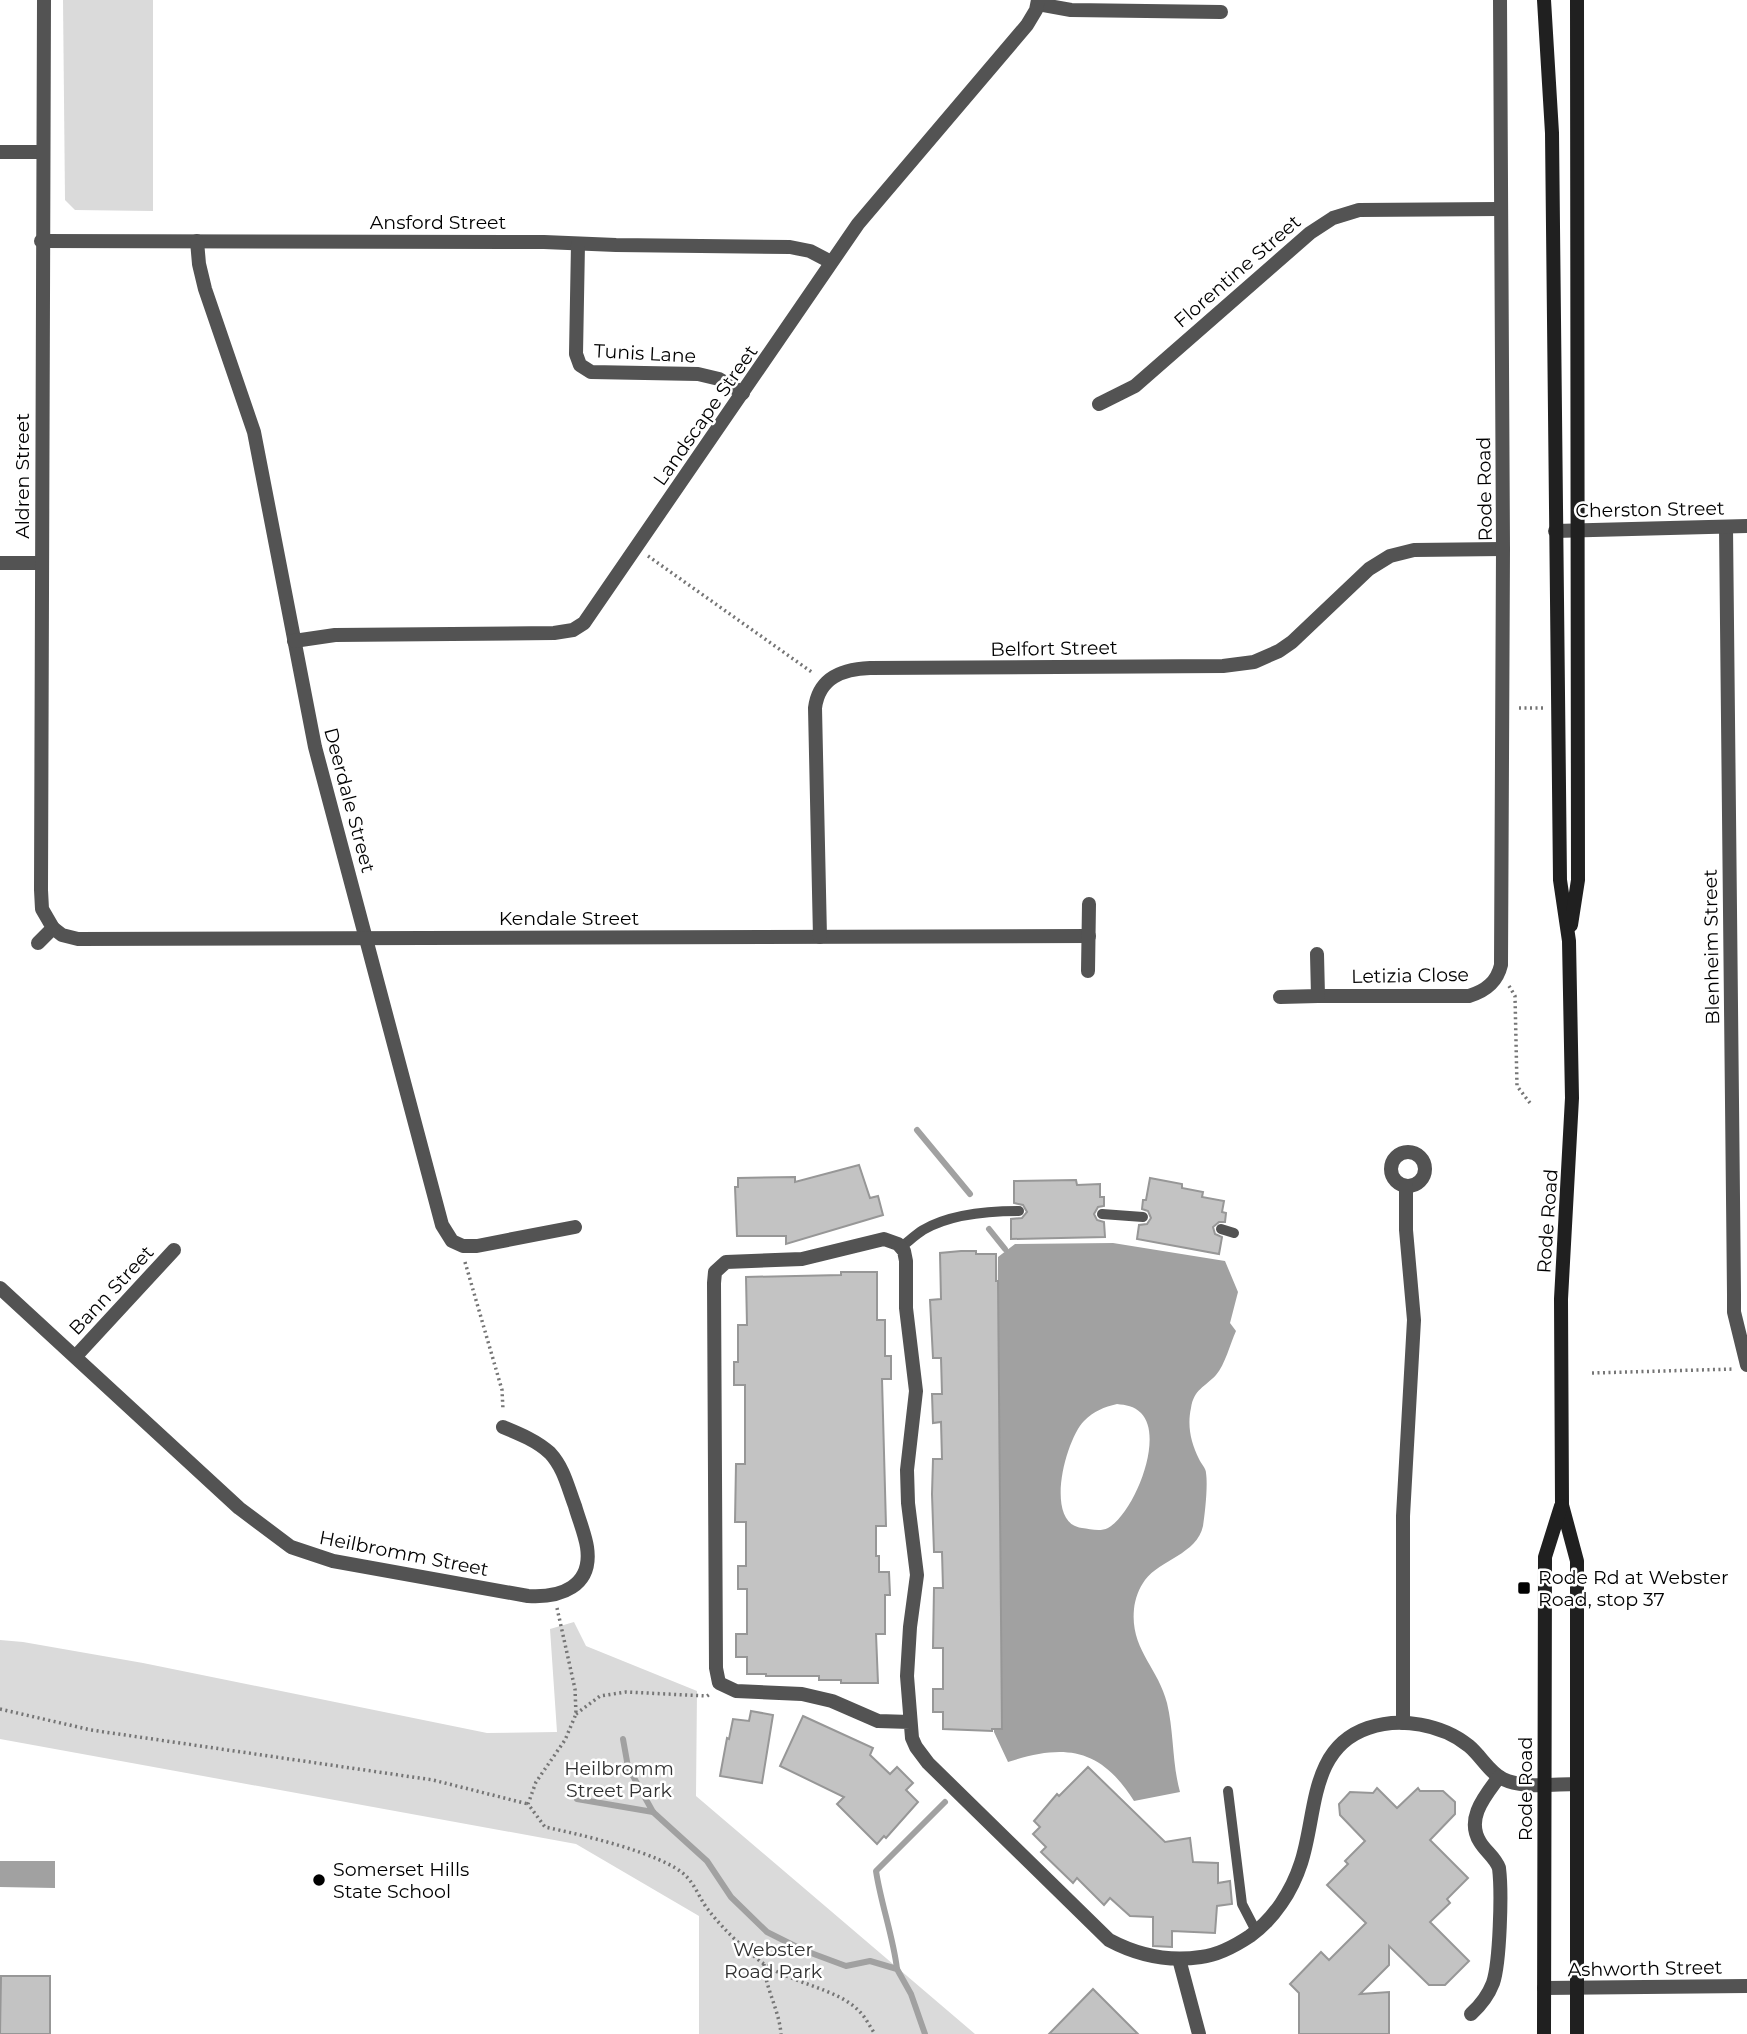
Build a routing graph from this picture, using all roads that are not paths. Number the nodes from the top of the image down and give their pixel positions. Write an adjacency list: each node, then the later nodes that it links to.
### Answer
1 (44, 0): 8 (street, Aldren Street)
2 (1500, 0): 9 (street, Rode Road)
3 (1544, 0): 19 (main road, Rode Road)
4 (1577, 0): 18 (main road, Rode Road)
5 (1038, 2): 6 (street); 13 (street, Landscape Street)
6 (1221, 12)
7 (0, 152): 8 (street)
8 (42, 152): 10 (street, Aldren Street)
9 (1500, 209): 15 (street, Florentine Street); 20 (street, Rode Road)
10 (41, 241): 11 (street, Ansford Street); 22 (street, Aldren Street)
11 (197, 241): 12 (street, Ansford Street); 23 (street, Deerdale Street)
12 (578, 244): 13 (street, Ansford Street); 14 (street, Tunis Lane)
13 (831, 262): 14 (street, Landscape Street)
14 (743, 393): 23 (street, Landscape Street)
15 (1099, 404)
16 (1747, 526): 17 (street, Cherston Street)
17 (1726, 527): 18 (street, Cherston Street); 47 (street, Blenheim Street)
18 (1578, 530): 19 (street, Cherston Street); 29 (main road, Rode Road)
19 (1555, 531): 29 (main road, Rode Road)
20 (1503, 549): 27 (street, Belfort Street); 33 (street, Rode Road)
21 (0, 563): 22 (street)
22 (41, 563): 25 (street, Aldren Street)
23 (294, 641): 28 (street, Deerdale Street)
24 (1089, 904): 26 (street)
25 (53, 928): 28 (street, Kendale Street); 30 (street)
26 (1089, 936): 27 (street, Kendale Street); 32 (street)
27 (820, 937): 28 (street, Kendale Street)
28 (367, 938): 40 (street, Deerdale Street)
29 (1569, 941): 49 (main road, Rode Road)
30 (38, 943)
31 (1317, 954): 34 (street)
32 (1088, 971)
33 (1501, 980): 34 (street, Letizia Close)
34 (1318, 996): 35 (street, Letizia Close)
35 (1280, 997)
36 (1406, 1186): 51 (street)
37 (1019, 1211): 43 (lane)
38 (1102, 1213): 39 (lane)
39 (1143, 1217)
40 (575, 1227)
41 (1221, 1229): 42 (lane)
42 (1234, 1233)
43 (901, 1247): 50 (street); 50 (street)
44 (174, 1250): 46 (street, Bann Street)
45 (0, 1288): 46 (street, Heilbromm Street)
46 (76, 1356): 48 (street, Heilbromm Street)
47 (1741, 1367)
48 (503, 1427)
49 (1562, 1505): 53 (main road, Rode Road); 54 (main road, Rode Road)
50 (910, 1722): 57 (street)
51 (1404, 1723): 52 (street); 56 (street)
52 (1499, 1777): 54 (street); 61 (street)
53 (1577, 1784): 54 (street); 60 (main road, Rode Road)
54 (1544, 1785): 59 (main road, Rode Road)
55 (1228, 1791): 56 (lane)
56 (1256, 1931): 57 (street)
57 (1179, 1959): 62 (street)
58 (1747, 1986): 60 (street, Ashworth Street)
59 (1544, 1988): 60 (street, Ashworth Street); 63 (main road, Rode Road)
60 (1577, 1988): 64 (main road, Rode Road)
61 (1471, 2014)
62 (1199, 2034)
63 (1544, 2034)
64 (1577, 2034)

